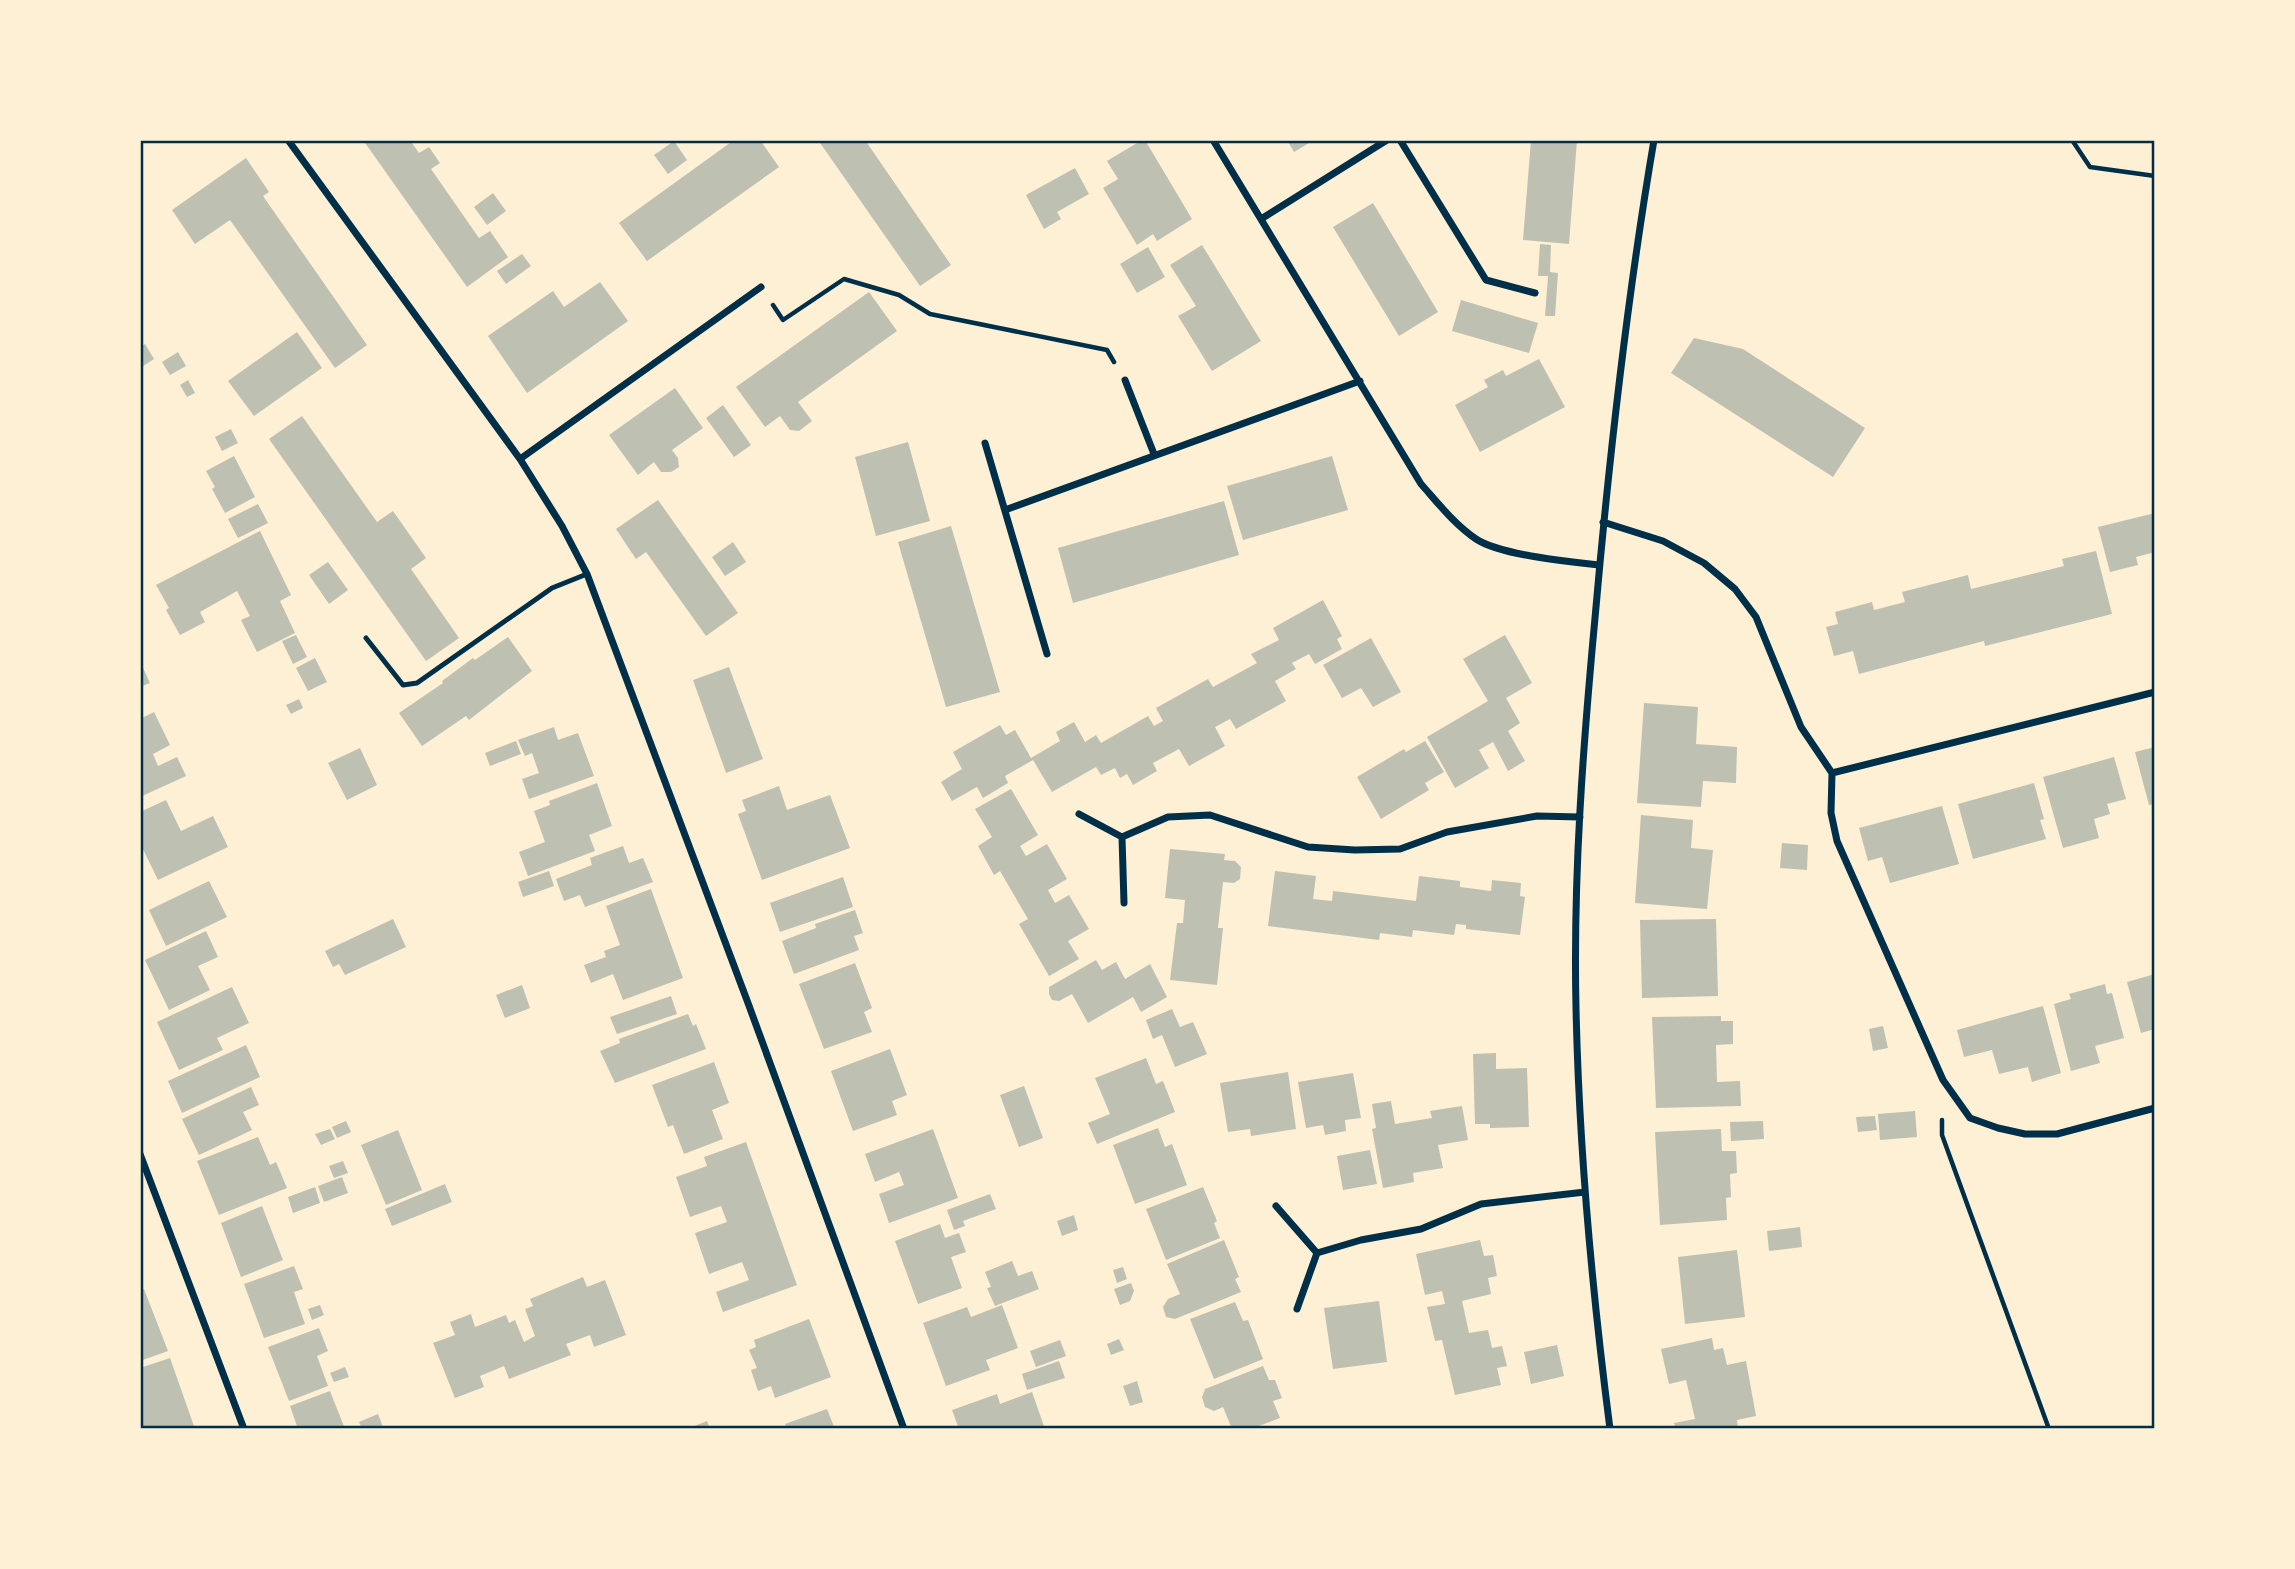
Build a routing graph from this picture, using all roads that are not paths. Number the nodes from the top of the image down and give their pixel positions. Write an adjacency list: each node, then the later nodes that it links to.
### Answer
1 (288, 140): 13 (street)
2 (1213, 140): 6 (street)
3 (1387, 140): 6 (street)
4 (1400, 140): 8 (street)
5 (1654, 140): 15 (street)
6 (1261, 219): 10 (street)
7 (761, 287): 13 (street)
8 (1535, 293)
9 (1125, 380): 12 (street)
10 (1360, 381): 12 (street); 16 (street)
11 (985, 443): 14 (street)
12 (1154, 454): 14 (street)
13 (520, 459): 17 (street)
14 (1005, 510): 19 (street)
15 (1603, 522): 16 (street); 21 (street)
16 (1599, 565): 23 (street)
17 (587, 574): 18 (lane); 33 (street)
18 (366, 638)
19 (1047, 654)
20 (2155, 692): 21 (street)
21 (1832, 773): 26 (street)
22 (1079, 814): 24 (street)
23 (1580, 817): 24 (street); 28 (street)
24 (1122, 837): 25 (street)
25 (1124, 903)
26 (2155, 1108)
27 (140, 1154): 32 (street)
28 (1586, 1192): 30 (street); 34 (street)
29 (1276, 1206): 30 (street)
30 (1317, 1253): 31 (street)
31 (1297, 1309)
32 (244, 1429)
33 (904, 1429)
34 (1610, 1429)

